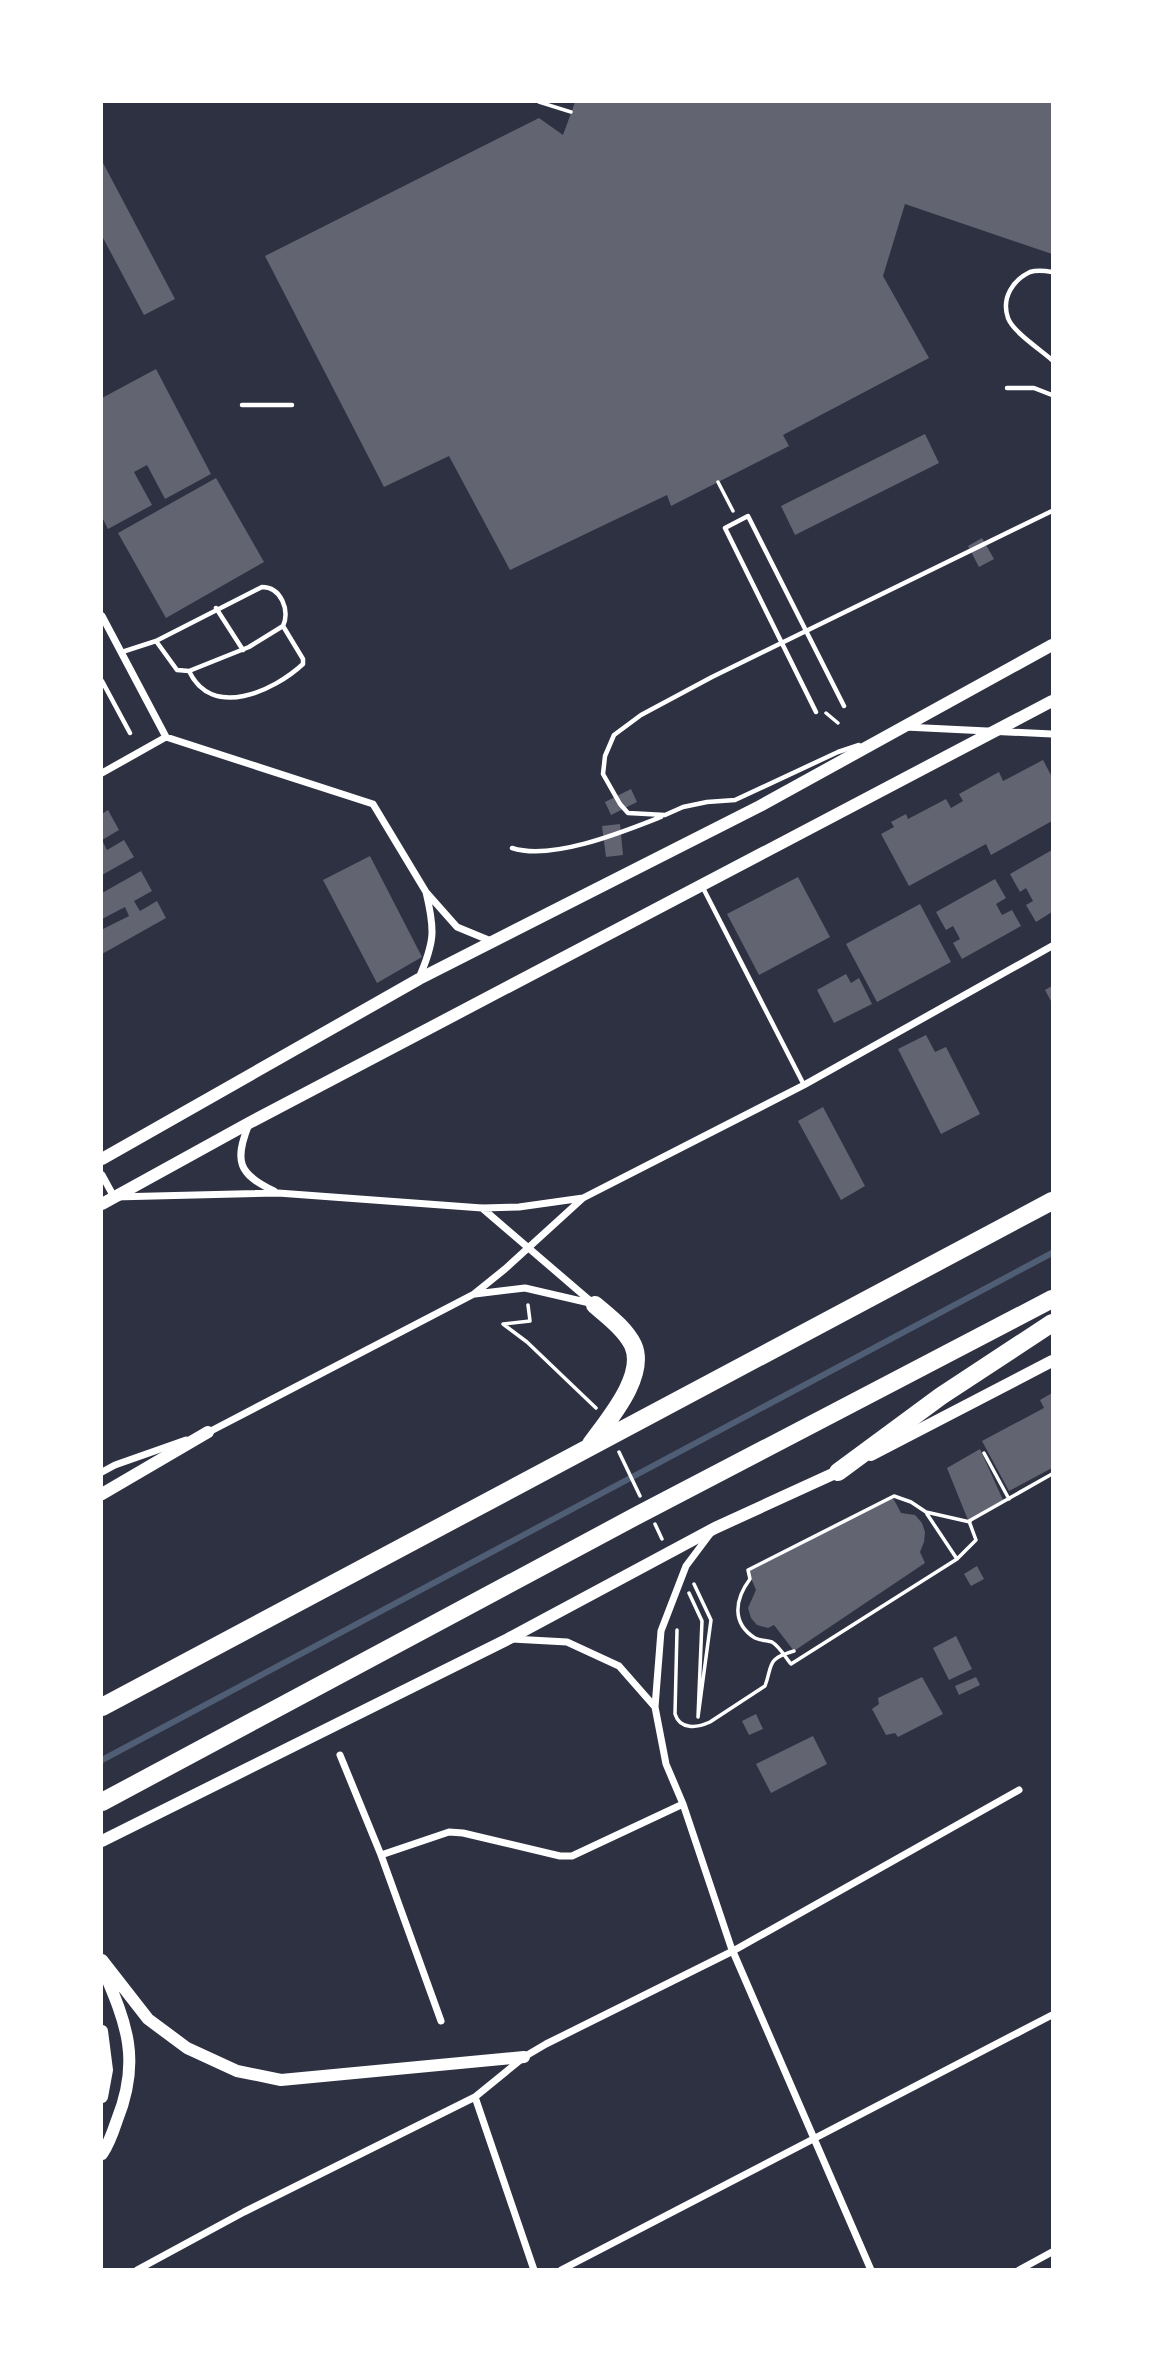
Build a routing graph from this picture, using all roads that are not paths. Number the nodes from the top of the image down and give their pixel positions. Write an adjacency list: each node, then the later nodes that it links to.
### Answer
1 (1052, 271): 2 (lane)
2 (1052, 360)
3 (1007, 388): 4 (lane)
4 (1052, 395)
5 (242, 405): 6 (lane)
6 (292, 405)
7 (1052, 512): 11 (lane)
8 (216, 608): 10 (lane); 12 (lane); 15 (lane)
9 (102, 616): 16 (street)
10 (283, 626): 15 (lane); 17 (lane)
11 (807, 633): 13 (lane); 13 (lane); 20 (lane)
12 (156, 641): 16 (lane); 17 (lane)
13 (782, 645): 21 (lane); 29 (lane)
14 (1052, 645): 22 (main road)
15 (243, 650): 17 (lane)
16 (121, 653): 27 (street)
17 (189, 671)
18 (102, 681): 24 (lane)
19 (1052, 701): 23 (main road)
20 (844, 706)
21 (816, 712)
22 (905, 727): 23 (street); 26 (main road)
23 (998, 732): 25 (street); 31 (main road)
24 (130, 733)
25 (1052, 734)
26 (890, 736): 29 (lane); 33 (main road)
27 (166, 737): 28 (street); 32 (street)
28 (102, 773)
29 (665, 815): 30 (lane)
30 (512, 848)
31 (702, 885): 36 (lane); 37 (main road)
32 (426, 892): 33 (street); 35 (street)
33 (491, 941): 35 (main road)
34 (1052, 946): 36 (street)
35 (419, 979): 38 (main road)
36 (804, 1085): 42 (street)
37 (249, 1123): 40 (street); 41 (main road)
38 (102, 1159)
39 (102, 1175): 41 (street)
40 (278, 1193): 41 (street); 45 (street)
41 (114, 1197): 44 (main road)
42 (583, 1198): 45 (street); 46 (street)
43 (1052, 1201): 53 (highway)
44 (102, 1204)
45 (482, 1208): 46 (street)
46 (528, 1249): 47 (street); 49 (street)
47 (474, 1294): 49 (street); 52 (street)
48 (1052, 1298): 65 (highway)
49 (595, 1305): 53 (highway)
50 (1052, 1323): 57 (highway)
51 (1052, 1361): 57 (main road)
52 (208, 1432): 55 (street); 58 (main road)
53 (589, 1447): 61 (highway)
54 (102, 1464): 55 (street)
55 (114, 1465): 56 (street)
56 (102, 1472)
57 (838, 1472): 59 (main road)
58 (102, 1494)
59 (715, 1528): 60 (main road); 62 (street)
60 (508, 1639): 62 (street); 67 (main road)
61 (102, 1707)
62 (654, 1707): 66 (street)
63 (340, 1755): 68 (street)
64 (1019, 1790): 69 (street)
65 (102, 1802)
66 (683, 1804): 68 (street); 69 (street)
67 (102, 1841)
68 (381, 1855): 73 (street)
69 (733, 1951): 75 (street); 78 (street)
70 (102, 1960): 75 (main road)
71 (102, 1966): 79 (main road)
72 (1052, 2014): 78 (street)
73 (441, 2021)
74 (102, 2031): 77 (main road)
75 (524, 2057): 76 (street)
76 (475, 2097): 81 (street); 82 (street)
77 (102, 2098)
78 (814, 2137): 83 (street); 84 (street)
79 (102, 2154)
80 (1052, 2252): 85 (street)
81 (137, 2270)
82 (534, 2270)
83 (561, 2270)
84 (871, 2270)
85 (1019, 2270)

